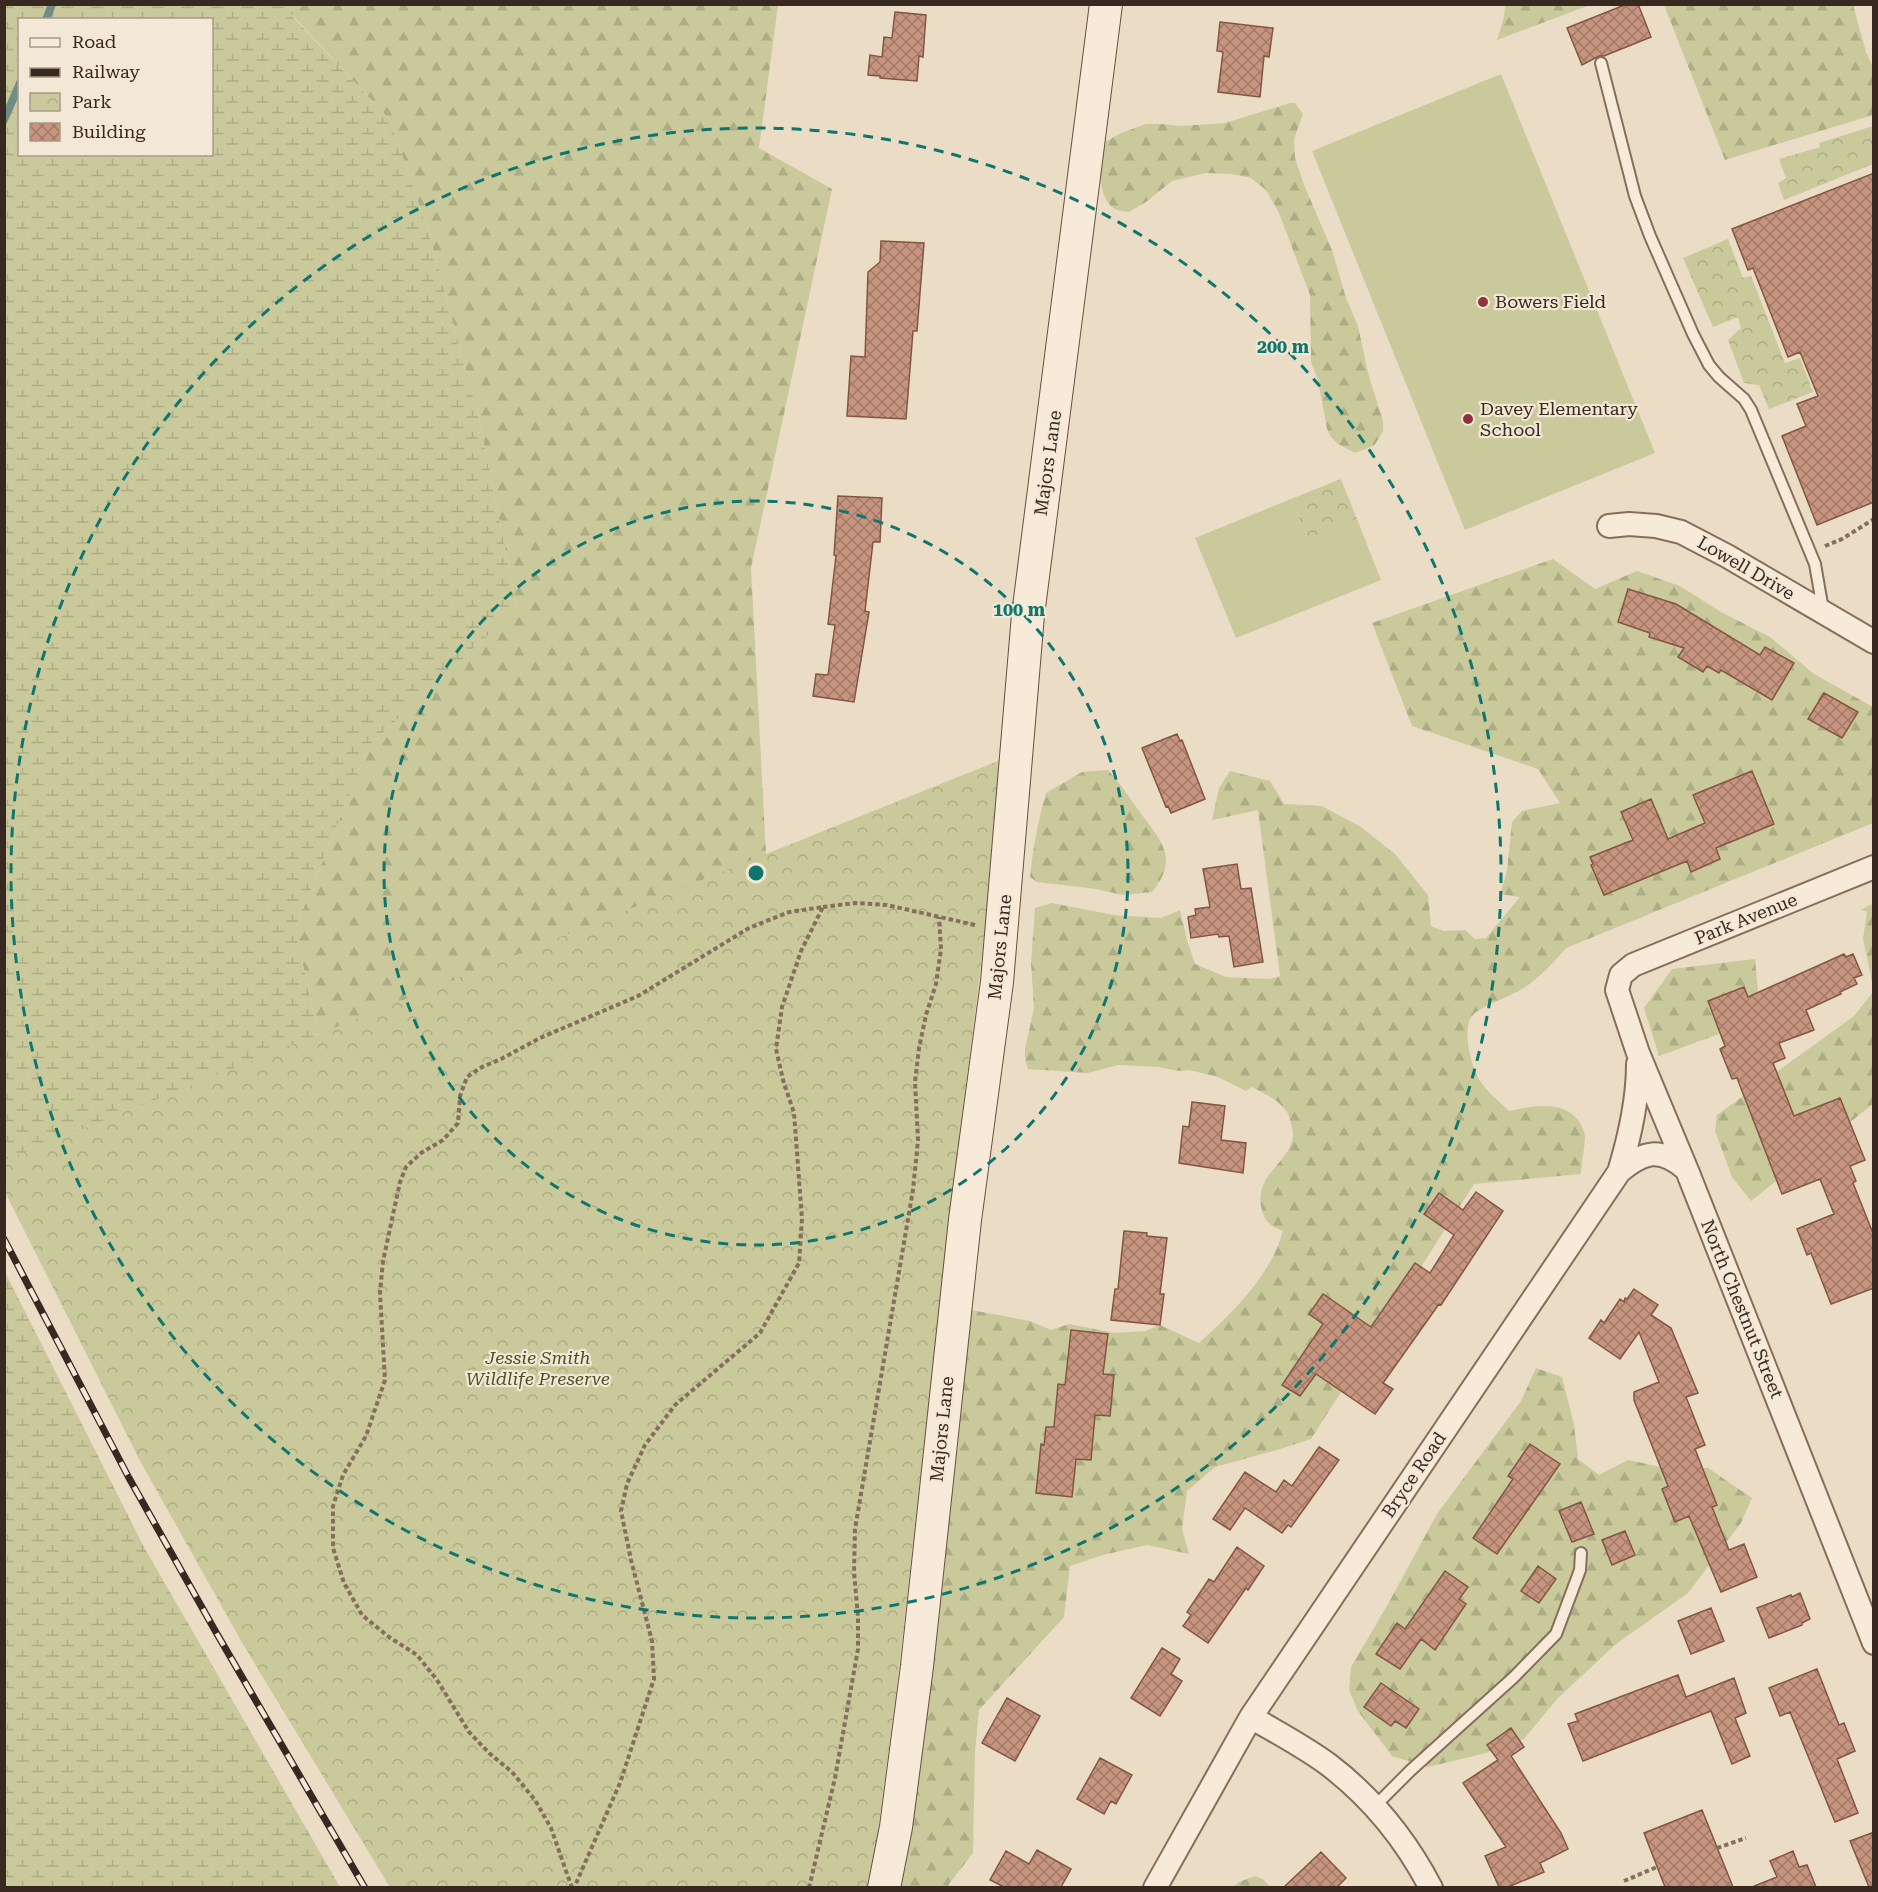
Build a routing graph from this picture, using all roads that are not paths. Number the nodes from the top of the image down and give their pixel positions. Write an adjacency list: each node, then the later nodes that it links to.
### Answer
1 (1106, 4): 15 (street, Majors Lane)
2 (1601, 63): 4 (lane)
3 (1609, 526): 4 (street, Lowell Drive)
4 (1824, 613): 5 (street, Lowell Drive)
5 (1874, 642)
6 (1874, 867): 7 (street, Park Avenue)
7 (1621, 975): 8 (street, North Chestnut Street)
8 (1638, 1053): 9 (street, North Chestnut Street); 10 (street, Bryce Road)
9 (1686, 1169): 10 (street); 12 (street, North Chestnut Street)
10 (1619, 1172): 13 (street, Bryce Road)
11 (1581, 1553): 14 (lane)
12 (1874, 1643)
13 (1251, 1717): 14 (street); 16 (street, Bryce Road)
14 (1375, 1806): 17 (street)
15 (884, 1887)
16 (1155, 1887)
17 (1431, 1887)

